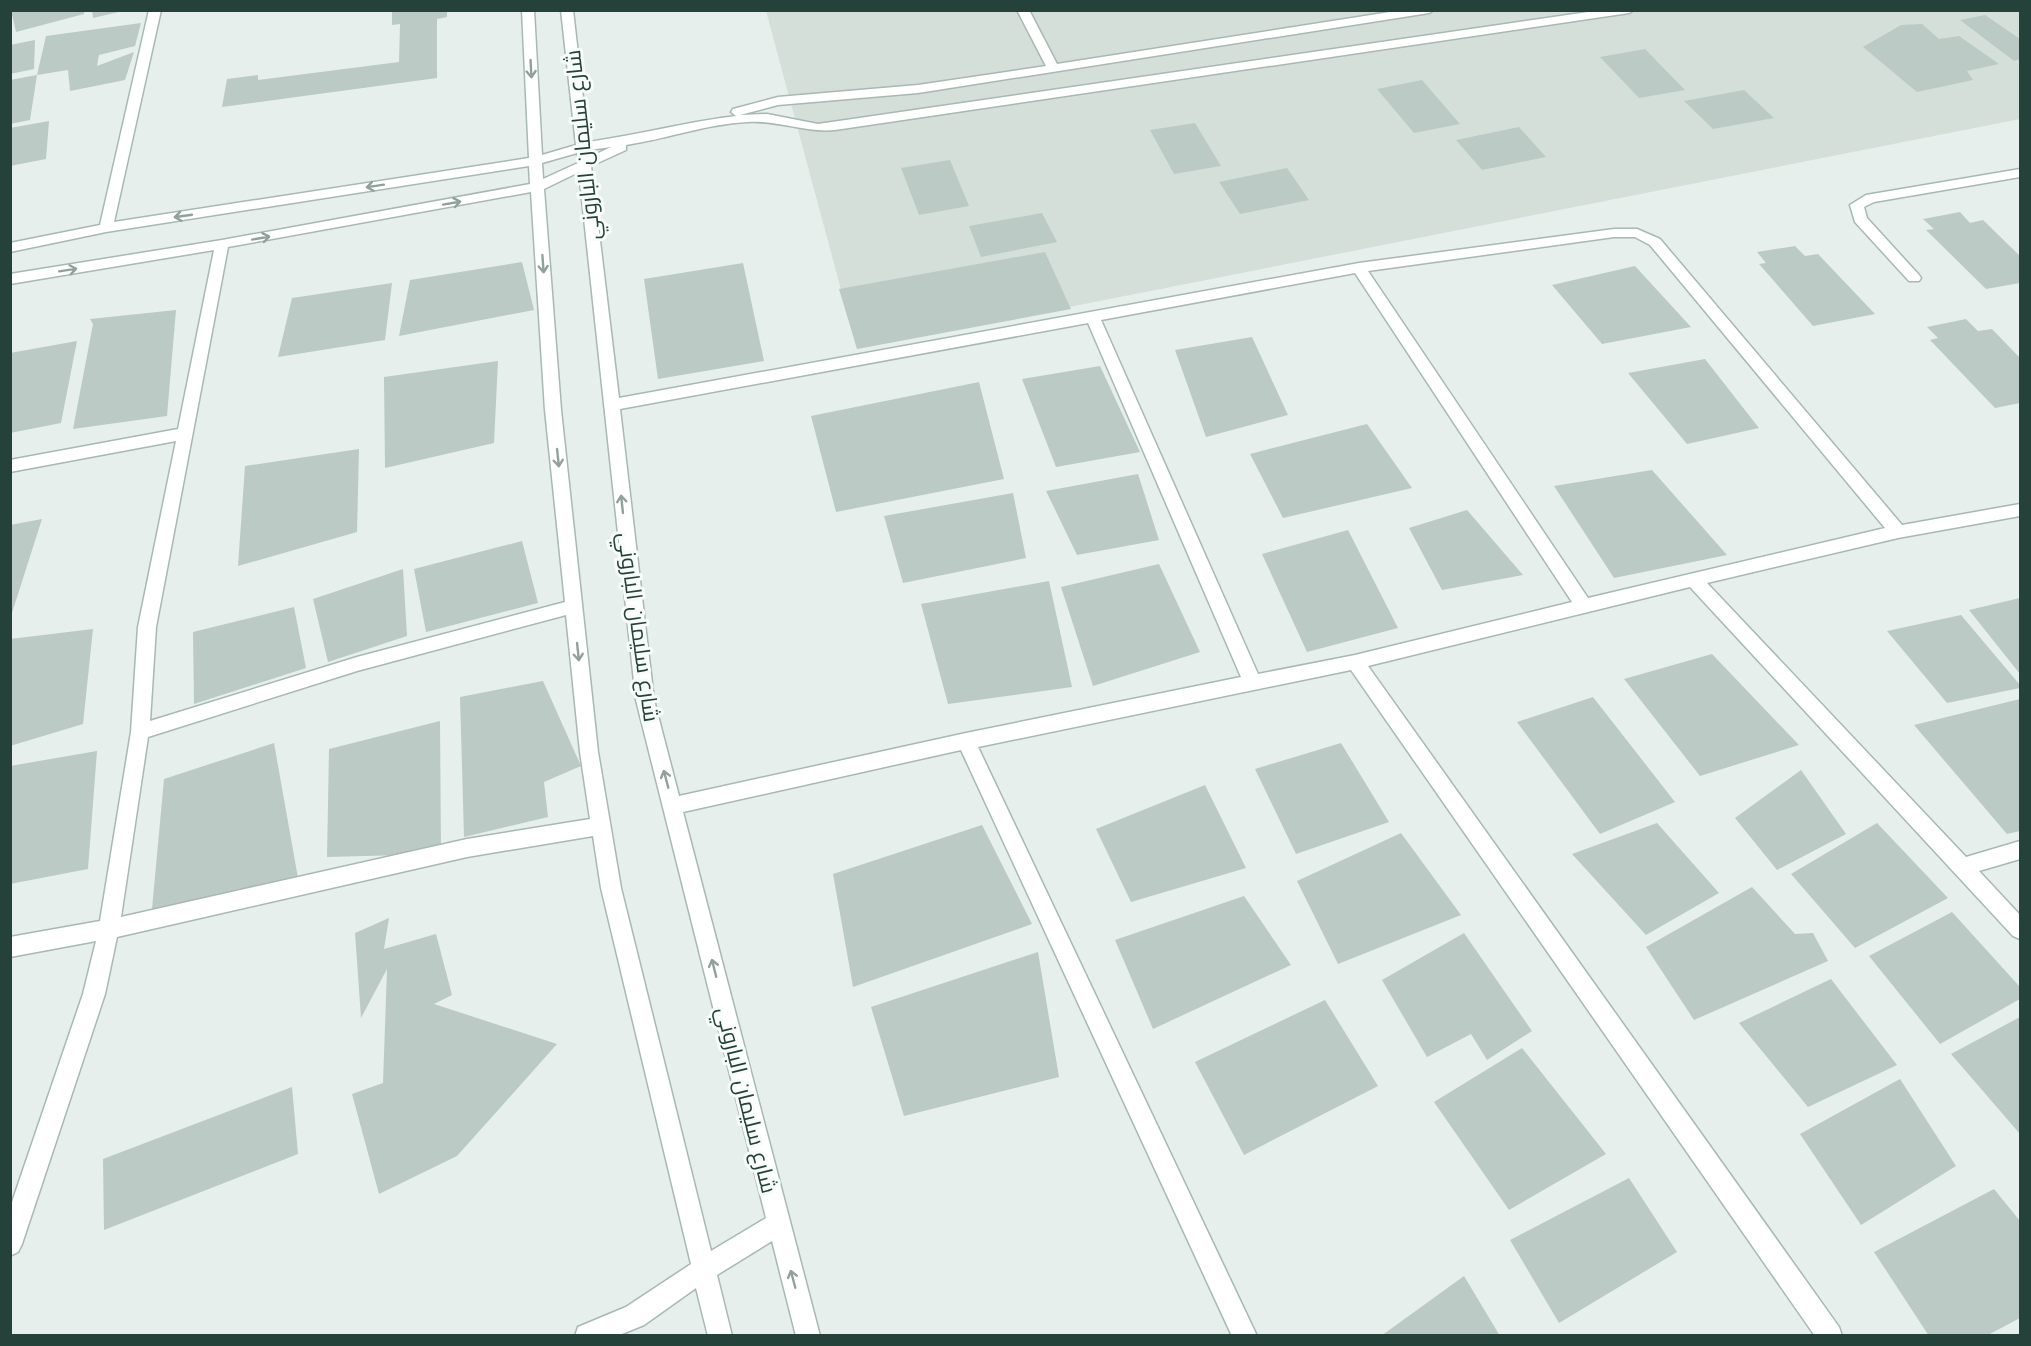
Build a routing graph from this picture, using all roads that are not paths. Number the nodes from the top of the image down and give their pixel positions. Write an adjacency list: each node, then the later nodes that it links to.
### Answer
1 (155, 10): 13 (street)
2 (528, 10): 10 (street, شارع سليمان الباروني, one-way to 10)
3 (567, 10): 9 (street, شارع سليمان الباروني)
4 (1023, 10): 7 (street)
5 (1429, 10): 7 (street)
6 (1629, 10): 8 (street)
7 (1053, 68): 8 (street)
8 (707, 123): 9 (street)
9 (584, 156): 10 (street); 12 (street); 20 (street, شارع سليمان الباروني)
10 (536, 161): 12 (street, شارع سليمان الباروني); 13 (street, one-way to 13)
11 (2020, 173): 17 (street)
12 (537, 187): 14 (street, one-way to 12); 26 (street, شارع سليمان الباروني, one-way to 26)
13 (106, 228): 15 (street)
14 (222, 244): 18 (street, one-way to 14); 21 (street)
15 (10, 248)
16 (1359, 268): 19 (street); 24 (street); 27 (street)
17 (1914, 278)
18 (10, 279)
19 (1092, 315): 20 (street); 29 (street)
20 (611, 405): 32 (street, شارع سليمان الباروني, one-way to 20)
21 (185, 433): 22 (street); 30 (street)
22 (10, 466)
23 (2020, 510): 24 (street)
24 (1898, 532): 25 (street)
25 (1693, 579): 27 (street); 35 (street)
26 (574, 606): 30 (street); 33 (street, شارع سليمان الباروني, one-way to 33)
27 (1584, 606): 28 (street)
28 (1354, 662): 29 (street); 46 (street)
29 (1252, 682): 31 (street)
30 (140, 732): 36 (street)
31 (966, 741): 32 (street); 45 (street)
32 (673, 806): 39 (street, شارع سليمان الباروني, one-way to 32)
33 (600, 826): 36 (street); 41 (street, شارع سليمان الباروني)
34 (2020, 850): 35 (street)
35 (1963, 867): 37 (street)
36 (109, 929): 38 (street); 40 (street)
37 (2020, 929)
38 (10, 947)
39 (779, 1224): 41 (street); 44 (street, شارع سليمان الباروني, one-way to 39)
40 (10, 1244)
41 (704, 1269): 42 (street); 43 (street, شارع سليمان الباروني)
42 (587, 1335)
43 (720, 1335)
44 (808, 1335)
45 (1245, 1335)
46 (1830, 1335)

